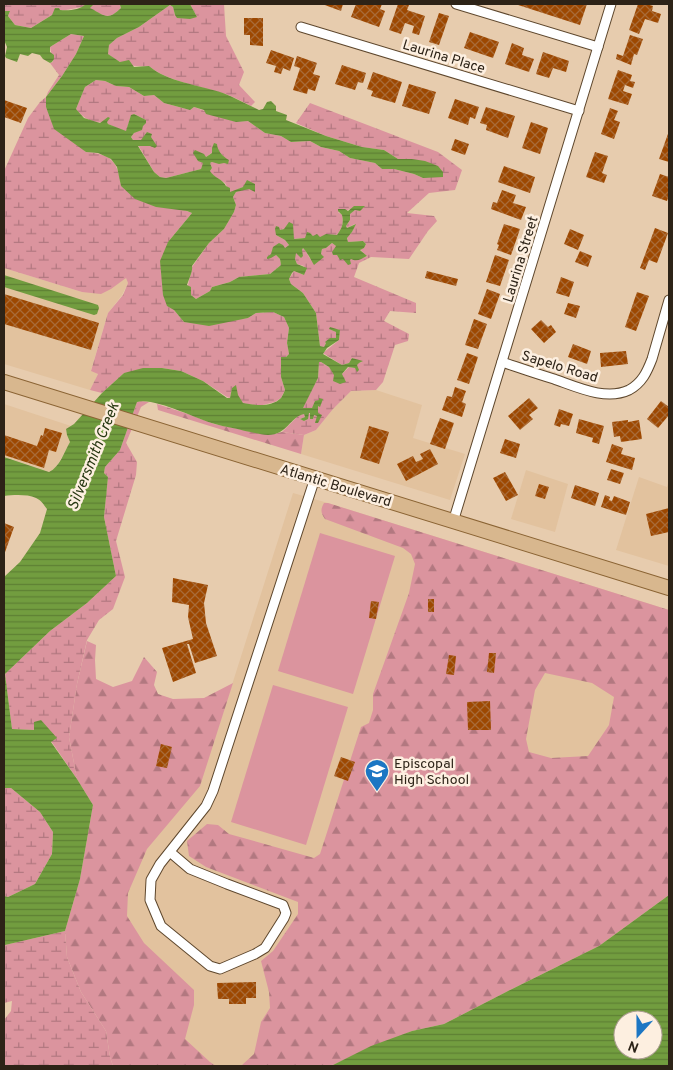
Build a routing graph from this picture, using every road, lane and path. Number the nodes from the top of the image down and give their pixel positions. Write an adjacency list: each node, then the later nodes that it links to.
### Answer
1 (456, 4): 4 (street)
2 (612, 4): 4 (street, Laurina Street)
3 (302, 27): 5 (street, Laurina Place)
4 (598, 47): 5 (street, Laurina Street)
5 (579, 112): 7 (street, Laurina Street)
6 (669, 300): 7 (street, Sapelo Road)
7 (502, 362): 10 (street, Laurina Street)
8 (4, 382): 9 (main road, Atlantic Boulevard)
9 (316, 478): 10 (main road, Atlantic Boulevard); 12 (street)
10 (454, 522): 11 (main road, Atlantic Boulevard)
11 (669, 588)
12 (170, 852): 12 (street)

